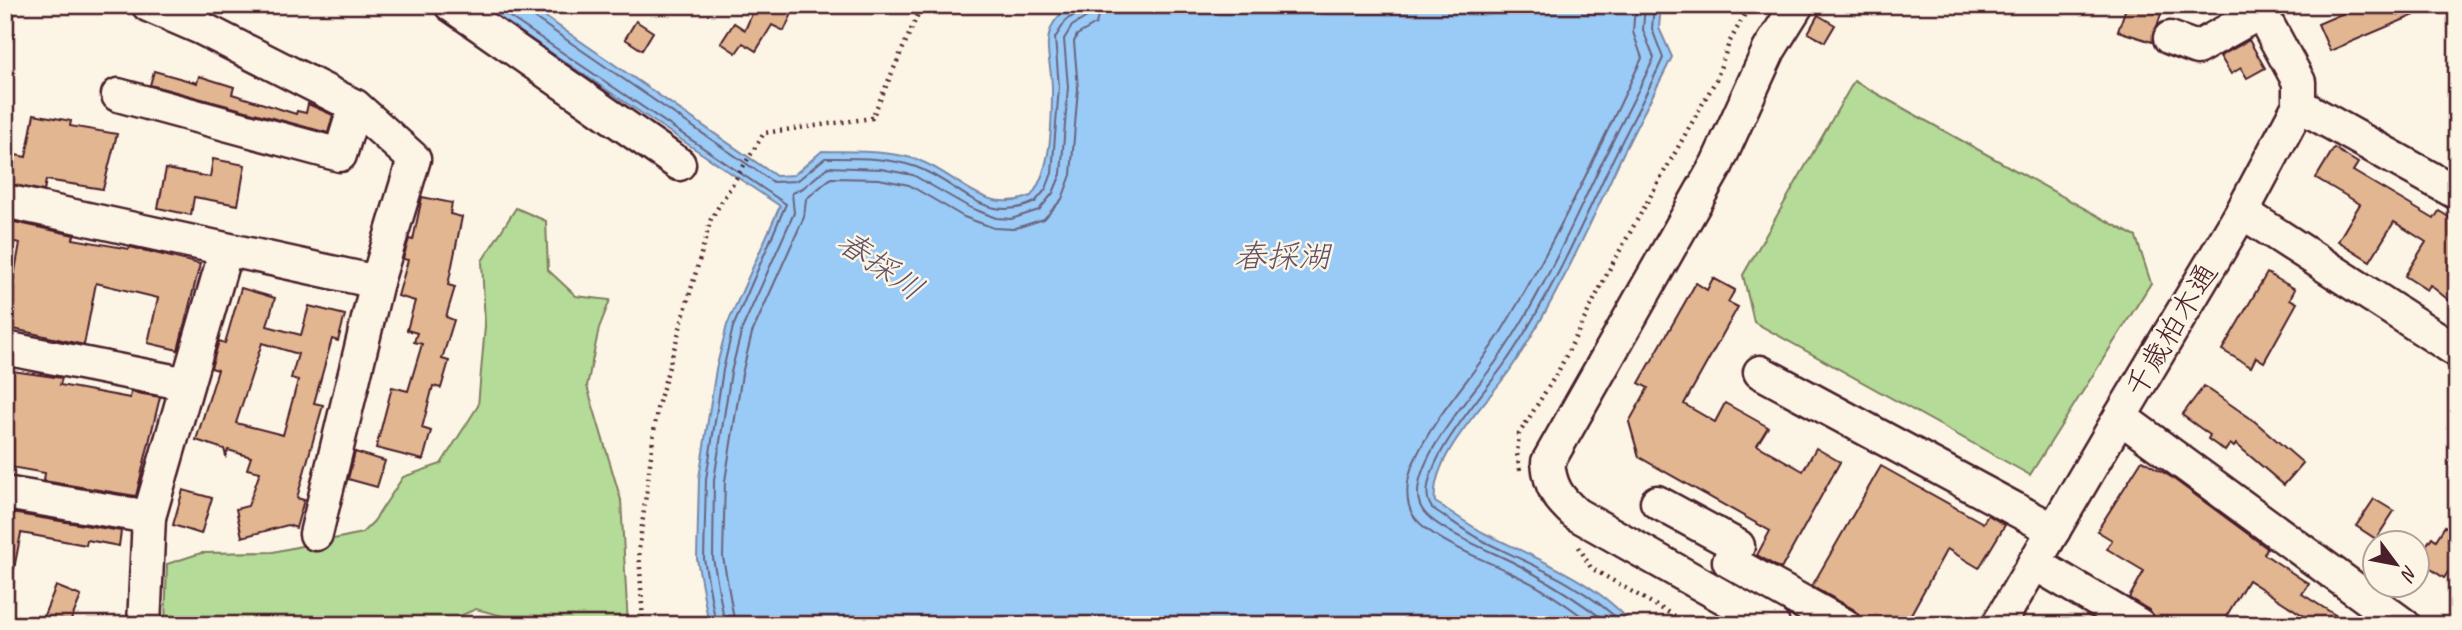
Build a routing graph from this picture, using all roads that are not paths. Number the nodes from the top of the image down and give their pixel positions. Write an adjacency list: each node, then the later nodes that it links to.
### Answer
1 (148, 5): 8 (street)
2 (451, 5): 9 (street)
3 (1797, 5): 28 (street)
4 (2259, 9): 5 (street); 7 (street)
5 (2170, 38)
6 (118, 95): 8 (street)
7 (2299, 105): 10 (street); 12 (street, 千歳柏木通)
8 (355, 106): 14 (street)
9 (679, 164)
10 (2457, 193)
11 (5, 201): 13 (street)
12 (2242, 212): 16 (street); 19 (street, 千歳柏木通)
13 (226, 250): 14 (street); 18 (street)
14 (377, 282): 24 (street)
15 (5, 348): 18 (street)
16 (2457, 351)
17 (1760, 372): 23 (street)
18 (187, 384): 22 (street)
19 (2120, 417): 23 (street); 26 (street, 千歳柏木通)
20 (5, 493): 22 (street)
21 (1657, 502): 29 (street)
22 (149, 517): 27 (street)
23 (2054, 530): 25 (street)
24 (316, 534)
25 (2034, 563): 30 (street); 31 (street)
26 (2402, 624)
27 (144, 625)
28 (1773, 625)
29 (1844, 625)
30 (1998, 625)
31 (2139, 625)

